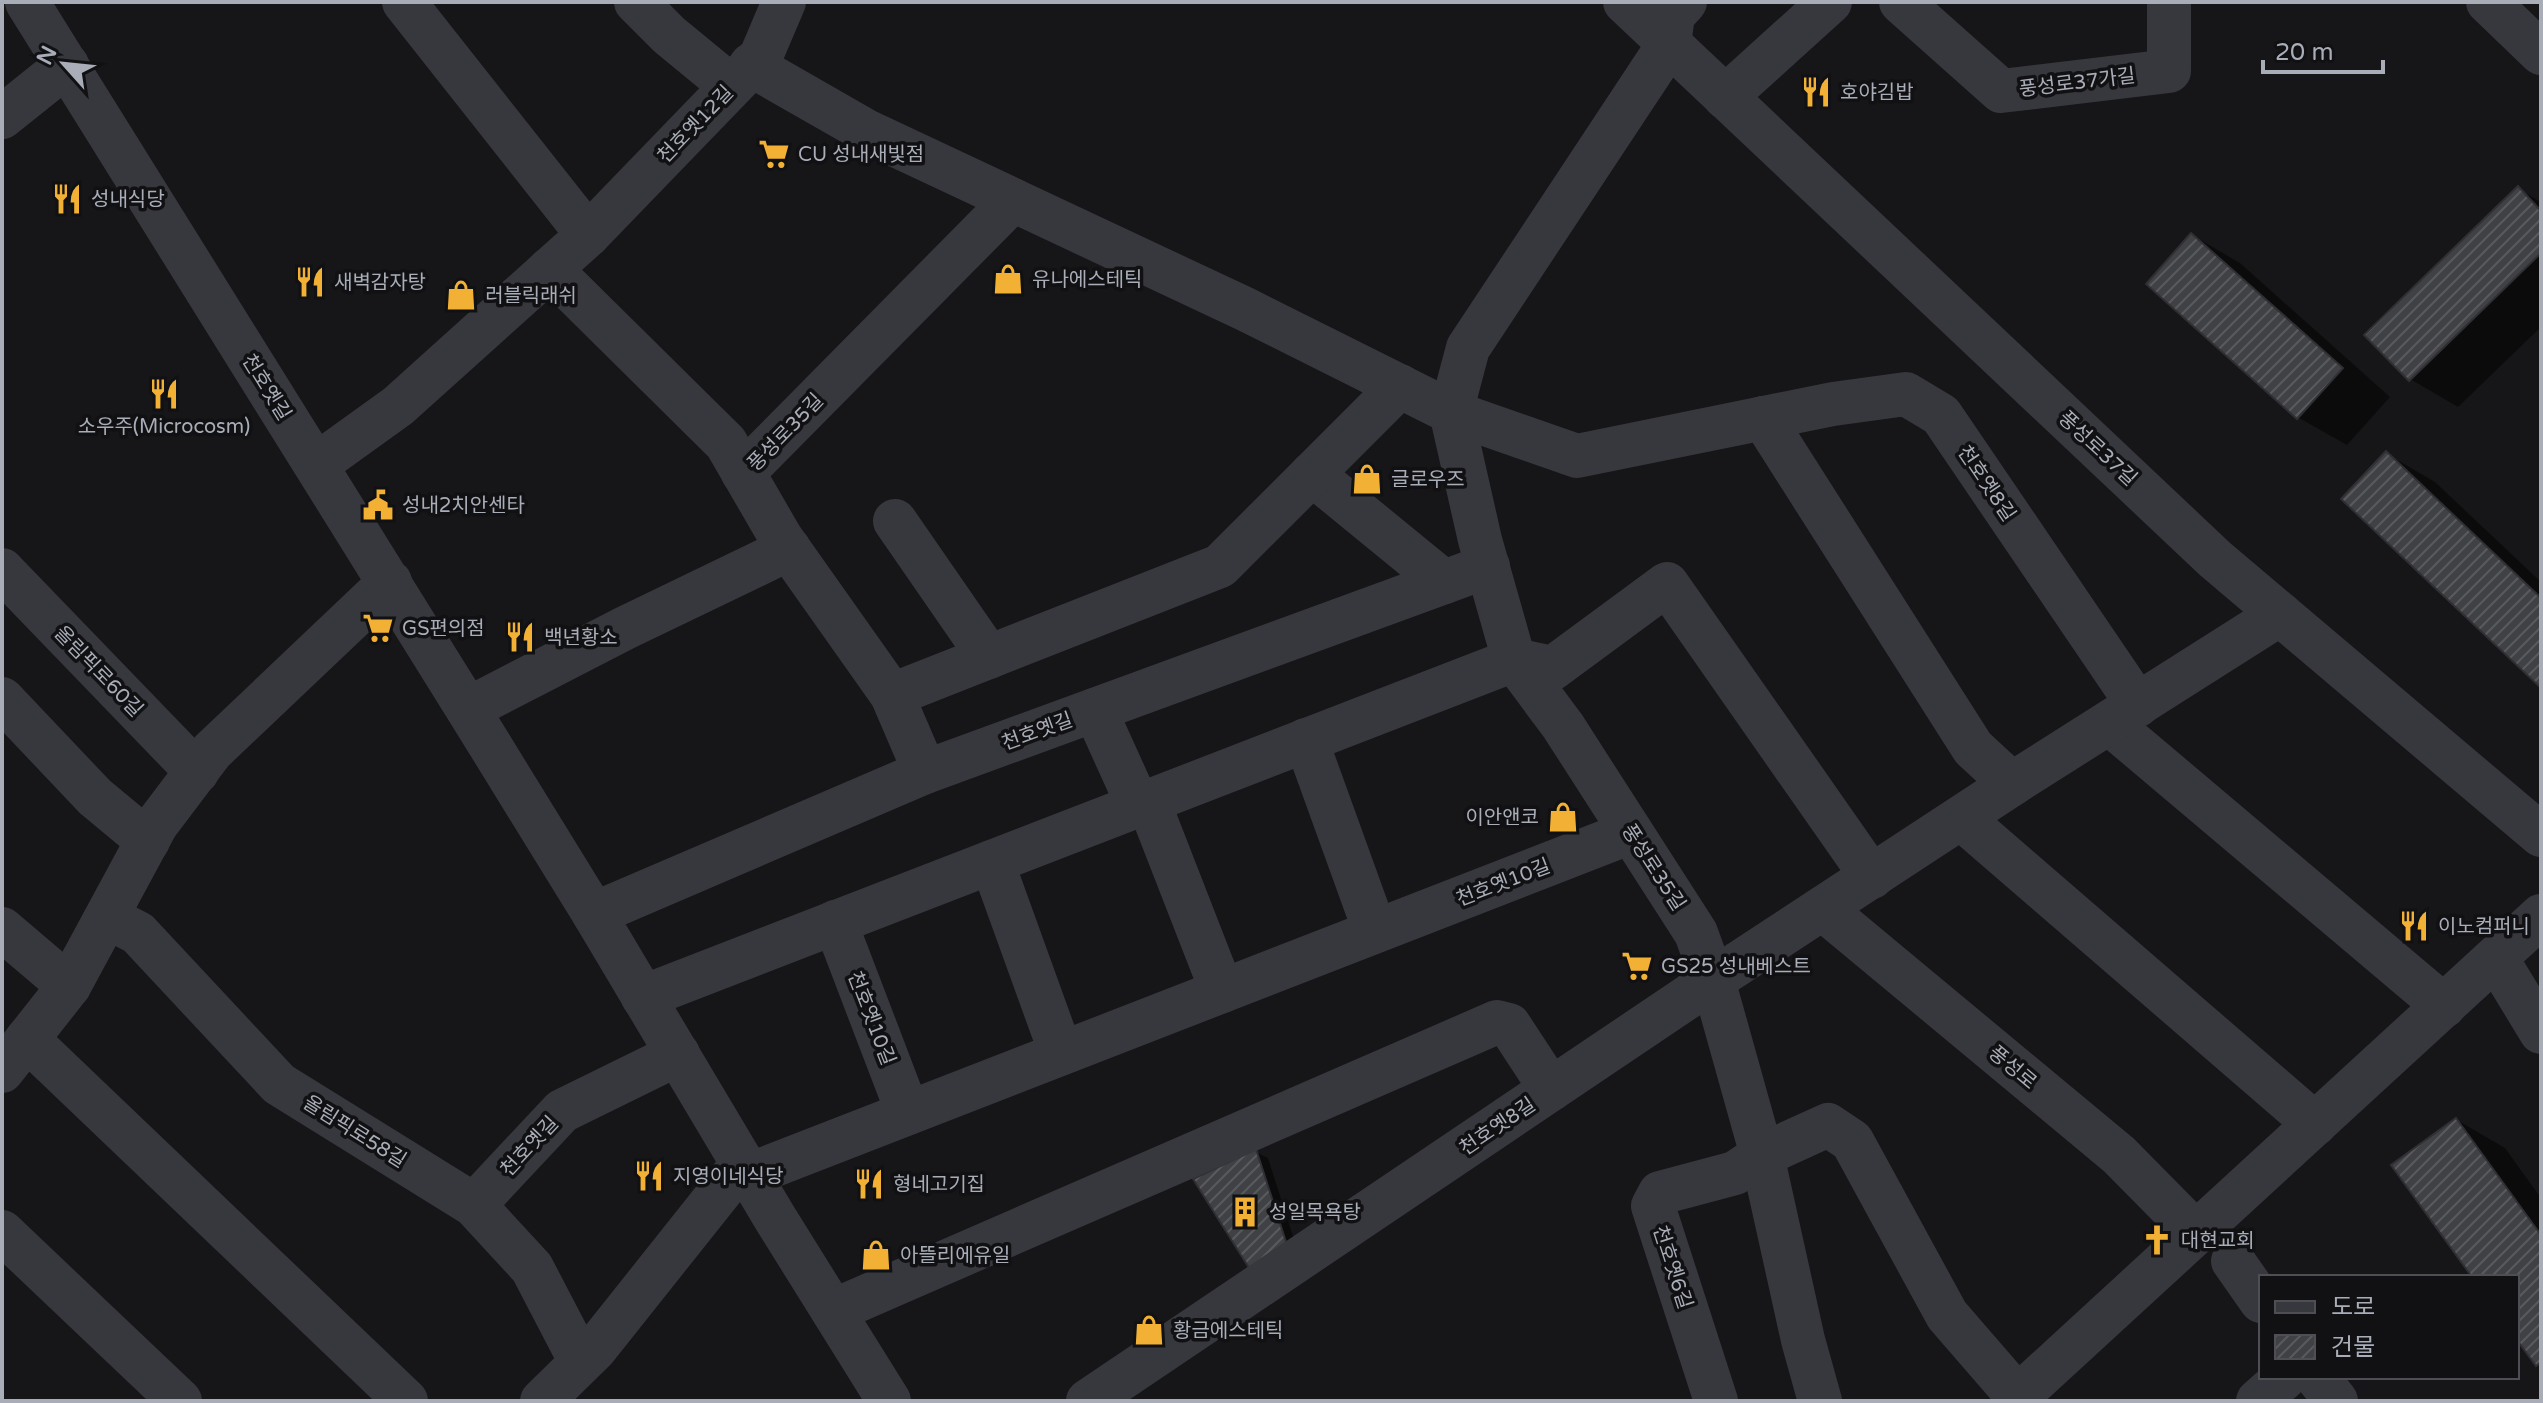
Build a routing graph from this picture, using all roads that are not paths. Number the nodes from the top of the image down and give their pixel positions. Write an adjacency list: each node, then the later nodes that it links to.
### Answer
1 (27, 2): 13 (street, 천호옛길)
2 (404, 2): 18 (street)
3 (636, 2): 14 (street)
4 (784, 2): 14 (street, 천호옛12길)
5 (1625, 2): 11 (street, 풍성로37길)
6 (1685, 2): 11 (street)
7 (1830, 2): 15 (street)
8 (1901, 2): 9 (street, 풍성로37가길)
9 (2169, 2)
10 (2488, 2): 12 (street)
11 (1669, 44): 15 (street, 풍성로37길); 21 (street)
12 (2541, 53)
13 (67, 65): 16 (street); 23 (street, 천호옛길)
14 (741, 76): 17 (street); 18 (street, 천호옛12길)
15 (1725, 97): 32 (street, 풍성로37길)
16 (2, 117)
17 (1013, 200): 20 (street); 24 (street, 풍성로35길)
18 (588, 235): 19 (street, 천호옛12길)
19 (550, 269): 23 (street, 천호옛12길); 24 (street)
20 (1400, 386): 21 (street); 25 (street)
21 (1451, 412): 22 (street, 천호옛8길); 28 (street, 풍성로35길)
22 (1763, 418): 39 (street, 천호옛8길); 43 (street)
23 (316, 465): 30 (street, 천호옛길)
24 (743, 473): 27 (street, 풍성로35길)
25 (1312, 474): 31 (street); 33 (street)
26 (895, 521): 33 (street)
27 (789, 549): 35 (street, 풍성로35길); 37 (street)
28 (1488, 566): 31 (street, 천호옛길); 34 (street, 풍성로35길)
29 (2, 570): 41 (street, 올림픽로60길)
30 (390, 582): 37 (street, 천호옛길); 41 (street)
31 (1444, 582): 38 (street, 천호옛길)
32 (2280, 614): 39 (street, 천호옛8길); 47 (street, 풍성로37길)
33 (989, 657): 35 (street)
34 (1514, 660): 40 (street); 46 (street, 풍성로35길); 50 (street)
35 (892, 695): 42 (street, 풍성로35길)
36 (2, 699): 48 (street)
37 (468, 709): 52 (street, 천호옛길)
38 (1095, 710): 42 (street, 천호옛길); 44 (street)
39 (2123, 714): 43 (street, 천호옛8길); 63 (street)
40 (1306, 740): 44 (street); 57 (street)
41 (197, 772): 48 (street)
42 (925, 772): 52 (street, 천호옛길)
43 (2012, 784): 45 (street, 천호옛8길)
44 (1143, 803): 49 (street); 61 (street)
45 (1961, 818): 50 (street, 천호옛8길); 70 (street)
46 (1631, 832): 57 (street, 천호옛10길); 59 (street, 풍성로35길)
47 (2541, 835)
48 (148, 841): 54 (street)
49 (992, 862): 55 (street); 65 (street)
50 (1872, 877): 51 (street, 천호옛8길)
51 (1823, 909): 59 (street, 천호옛8길); 75 (street, 풍성로)
52 (594, 914): 62 (street, 천호옛길)
53 (2541, 916): 58 (street)
54 (107, 917): 60 (street); 73 (street, 올림픽로58길)
55 (835, 922): 62 (street); 69 (street, 천호옛10길)
56 (2, 929): 60 (street)
57 (1375, 931): 61 (street, 천호옛10길)
58 (2496, 958): 63 (street); 64 (street)
59 (1713, 980): 68 (street, 천호옛8길); 71 (street, 풍성로35길)
60 (69, 986): 67 (street)
61 (1222, 991): 65 (street, 천호옛10길)
62 (643, 997): 66 (street, 천호옛길)
63 (2444, 1006): 70 (street)
64 (2541, 1032)
65 (1061, 1053): 69 (street, 천호옛10길)
66 (678, 1054): 72 (street, 천호옛길); 73 (street, 천호옛길)
67 (14, 1055): 85 (street)
68 (1551, 1089): 78 (street); 82 (street, 천호옛8길)
69 (908, 1113): 72 (street, 천호옛10길)
70 (2315, 1124): 75 (street)
71 (1762, 1155): 83 (street); 88 (street, 천호옛6길); 89 (street, 풍성로35길)
72 (746, 1169): 78 (street, 천호옛길); 79 (street)
73 (474, 1205): 79 (street, 올림픽로58길)
74 (2, 1232): 84 (street)
75 (2196, 1233): 83 (street)
76 (2233, 1261): 77 (street)
77 (2259, 1298)
78 (833, 1311): 87 (street, 천호옛길)
79 (581, 1362): 86 (street)
80 (2283, 1379): 90 (street)
81 (2319, 1379): 91 (street)
82 (1116, 1393)
83 (2016, 1399)
84 (180, 1401)
85 (406, 1401)
86 (542, 1401)
87 (889, 1401)
88 (1716, 1401)
89 (1820, 1401)
90 (2258, 1401)
91 (2336, 1401)

